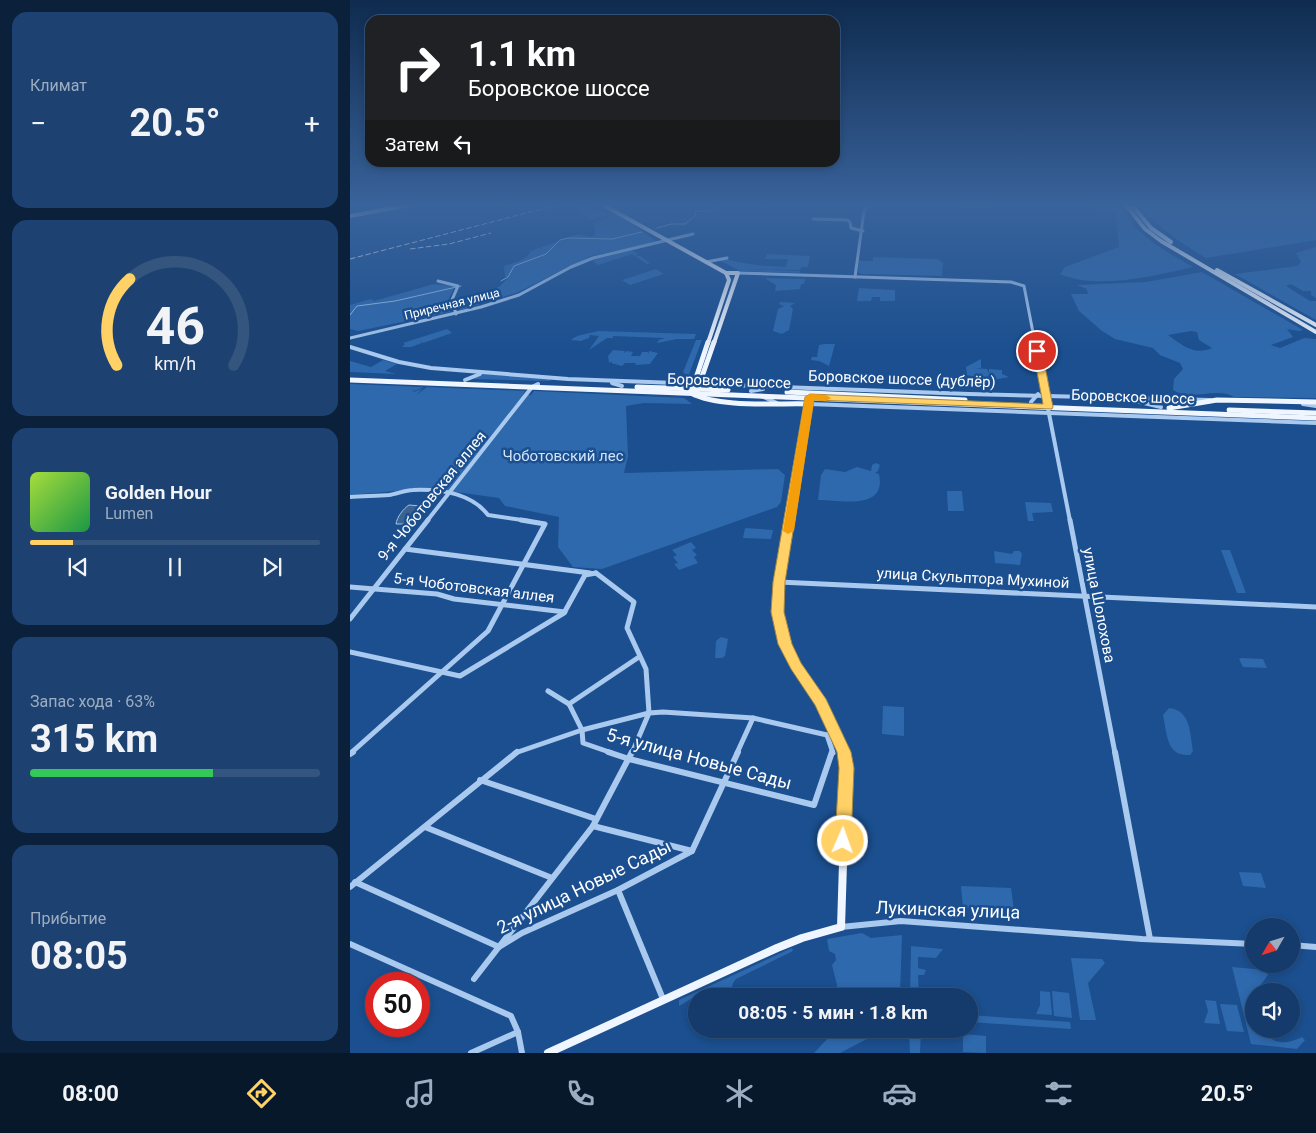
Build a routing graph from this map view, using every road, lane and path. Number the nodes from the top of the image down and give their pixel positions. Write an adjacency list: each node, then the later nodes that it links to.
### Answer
1 (610, 254): 12 (street, Приречная улица)
2 (692, 254): 7 (main road)
3 (859, 254): 10 (street)
4 (1184, 254): 14 (main road)
5 (1190, 254): 13 (main road)
6 (727, 258): 7 (street)
7 (706, 262): 8 (main road)
8 (726, 273): 9 (main road); 24 (main road)
9 (738, 274): 10 (street); 24 (main road)
10 (855, 277): 31 (street, улица Шолохова)
11 (438, 281): 12 (street)
12 (456, 314): 15 (street, Приречная улица)
13 (1316, 325)
14 (1316, 332)
15 (350, 338)
16 (350, 347): 17 (street, Боровское шоссе (дублёр))
17 (482, 373): 19 (street); 20 (street, Боровское шоссе (дублёр))
18 (350, 378): 19 (main road, Боровское шоссе); 23 (main road, Боровское шоссе)
19 (465, 380): 21 (main road, Боровское шоссе)
20 (606, 381): 22 (street); 24 (street, Боровское шоссе (дублёр))
21 (538, 384): 22 (main road, Боровское шоссе); 23 (street)
22 (622, 386): 24 (main road, Боровское шоссе)
23 (532, 387): 24 (main road, Боровское шоссе); 52 (street, 9-я Чоботовская аллея)
24 (695, 388): 25 (street, Боровское шоссе (дублёр)); 27 (main road, Боровское шоссе); 29 (main road, Боровское шоссе); 37 (main road, Боровское шоссе (дублёр))
25 (777, 388): 26 (street, Боровское шоссе (дублёр)); 27 (street)
26 (799, 389): 28 (street, Боровское шоссе (дублёр)); 30 (street)
27 (751, 391): 30 (main road, Боровское шоссе)
28 (1038, 394): 31 (street, Боровское шоссе (дублёр)); 35 (street)
29 (757, 395): 30 (main road, Боровское шоссе); 37 (street)
30 (810, 395): 35 (main road, Боровское шоссе); 38 (main road); 39 (main road, Боровское шоссе)
31 (1045, 395): 32 (street, Боровское шоссе (дублёр)); 39 (street, улица Шолохова)
32 (1121, 398): 33 (street, Боровское шоссе (дублёр)); 42 (street)
33 (1217, 400): 34 (main road); 43 (main road)
34 (1270, 401): 36 (main road); 40 (street)
35 (1031, 402): 39 (main road, Боровское шоссе)
36 (1316, 402)
37 (777, 403): 38 (main road, Боровское шоссе (дублёр))
38 (809, 404): 45 (street, Боровское шоссе (дублёр)); 57 (main road)
39 (1048, 405): 41 (main road, Боровское шоссе); 42 (main road, Боровское шоссе); 45 (street, улица Шолохова)
40 (1316, 406)
41 (1070, 407): 44 (main road, Боровское шоссе); 46 (street)
42 (1161, 407): 43 (main road, Боровское шоссе)
43 (1169, 408): 48 (main road, Боровское шоссе)
44 (1156, 411): 47 (main road, Боровское шоссе); 49 (street)
45 (1049, 414): 46 (street, Боровское шоссе (дублёр)); 60 (street, улица Шолохова)
46 (1060, 414): 49 (street, Боровское шоссе (дублёр))
47 (1238, 414): 50 (street); 51 (main road, Боровское шоссе)
48 (1316, 414)
49 (1182, 418): 50 (street, Боровское шоссе (дублёр))
50 (1212, 419): 51 (street, Боровское шоссе (дублёр))
51 (1316, 421)
52 (450, 493): 53 (street); 54 (street, 9-я Чоботовская аллея); 55 (street)
53 (350, 497)
54 (405, 549): 55 (street); 59 (street, 9-я Чоботовская аллея)
55 (523, 565): 56 (street); 61 (street)
56 (596, 573): 63 (street); 66 (street)
57 (779, 582): 60 (street, улица Скульптора Мухиной); 73 (main road)
58 (350, 587): 59 (street, 5-я Чоботовская аллея)
59 (373, 588): 61 (street, 5-я Чоботовская аллея); 64 (street, 9-я Чоботовская аллея)
60 (1085, 596): 62 (street, улица Скульптора Мухиной); 86 (street, улица Шолохова)
61 (502, 605): 63 (street, 5-я Чоботовская аллея); 67 (street)
62 (1316, 607)
63 (565, 612): 67 (street)
64 (350, 619)
65 (350, 652): 67 (street)
66 (638, 657): 69 (street); 70 (street)
67 (444, 671): 74 (street)
68 (548, 691): 69 (street, 5-я улица Новые Сады)
69 (568, 704): 72 (street, 5-я улица Новые Сады)
70 (649, 713): 71 (street); 72 (street); 75 (street)
71 (753, 718): 73 (street); 77 (street, 2-я улица Новые Сады)
72 (582, 730): 75 (street, 5-я улица Новые Сады); 76 (street)
73 (831, 733): 77 (street, 5-я улица Новые Сады); 85 (main road)
74 (350, 754)
75 (629, 759): 77 (street, 5-я улица Новые Сады); 78 (street)
76 (480, 780): 78 (street); 80 (street)
77 (722, 782): 81 (street, 2-я улица Новые Сады)
78 (596, 819): 79 (street)
79 (593, 826): 81 (street); 82 (street)
80 (424, 827): 82 (street); 83 (street)
81 (692, 851): 84 (street, 2-я улица Новые Сады)
82 (552, 878): 90 (street)
83 (353, 884): 90 (street, 2-я улица Новые Сады)
84 (618, 890): 90 (street, 2-я улица Новые Сады); 93 (street)
85 (841, 927): 86 (street, Лукинская улица); 93 (main road, Лукинская улица)
86 (1150, 939): 88 (street, Лукинская улица)
87 (350, 944): 94 (street)
88 (1245, 944)
89 (1300, 946): 91 (street)
90 (499, 947): 92 (street)
91 (1316, 947)
92 (474, 979)
93 (663, 999): 97 (main road, Лукинская улица)
94 (518, 1032): 95 (street); 96 (street)
95 (471, 1053)
96 (522, 1053)
97 (548, 1053)

